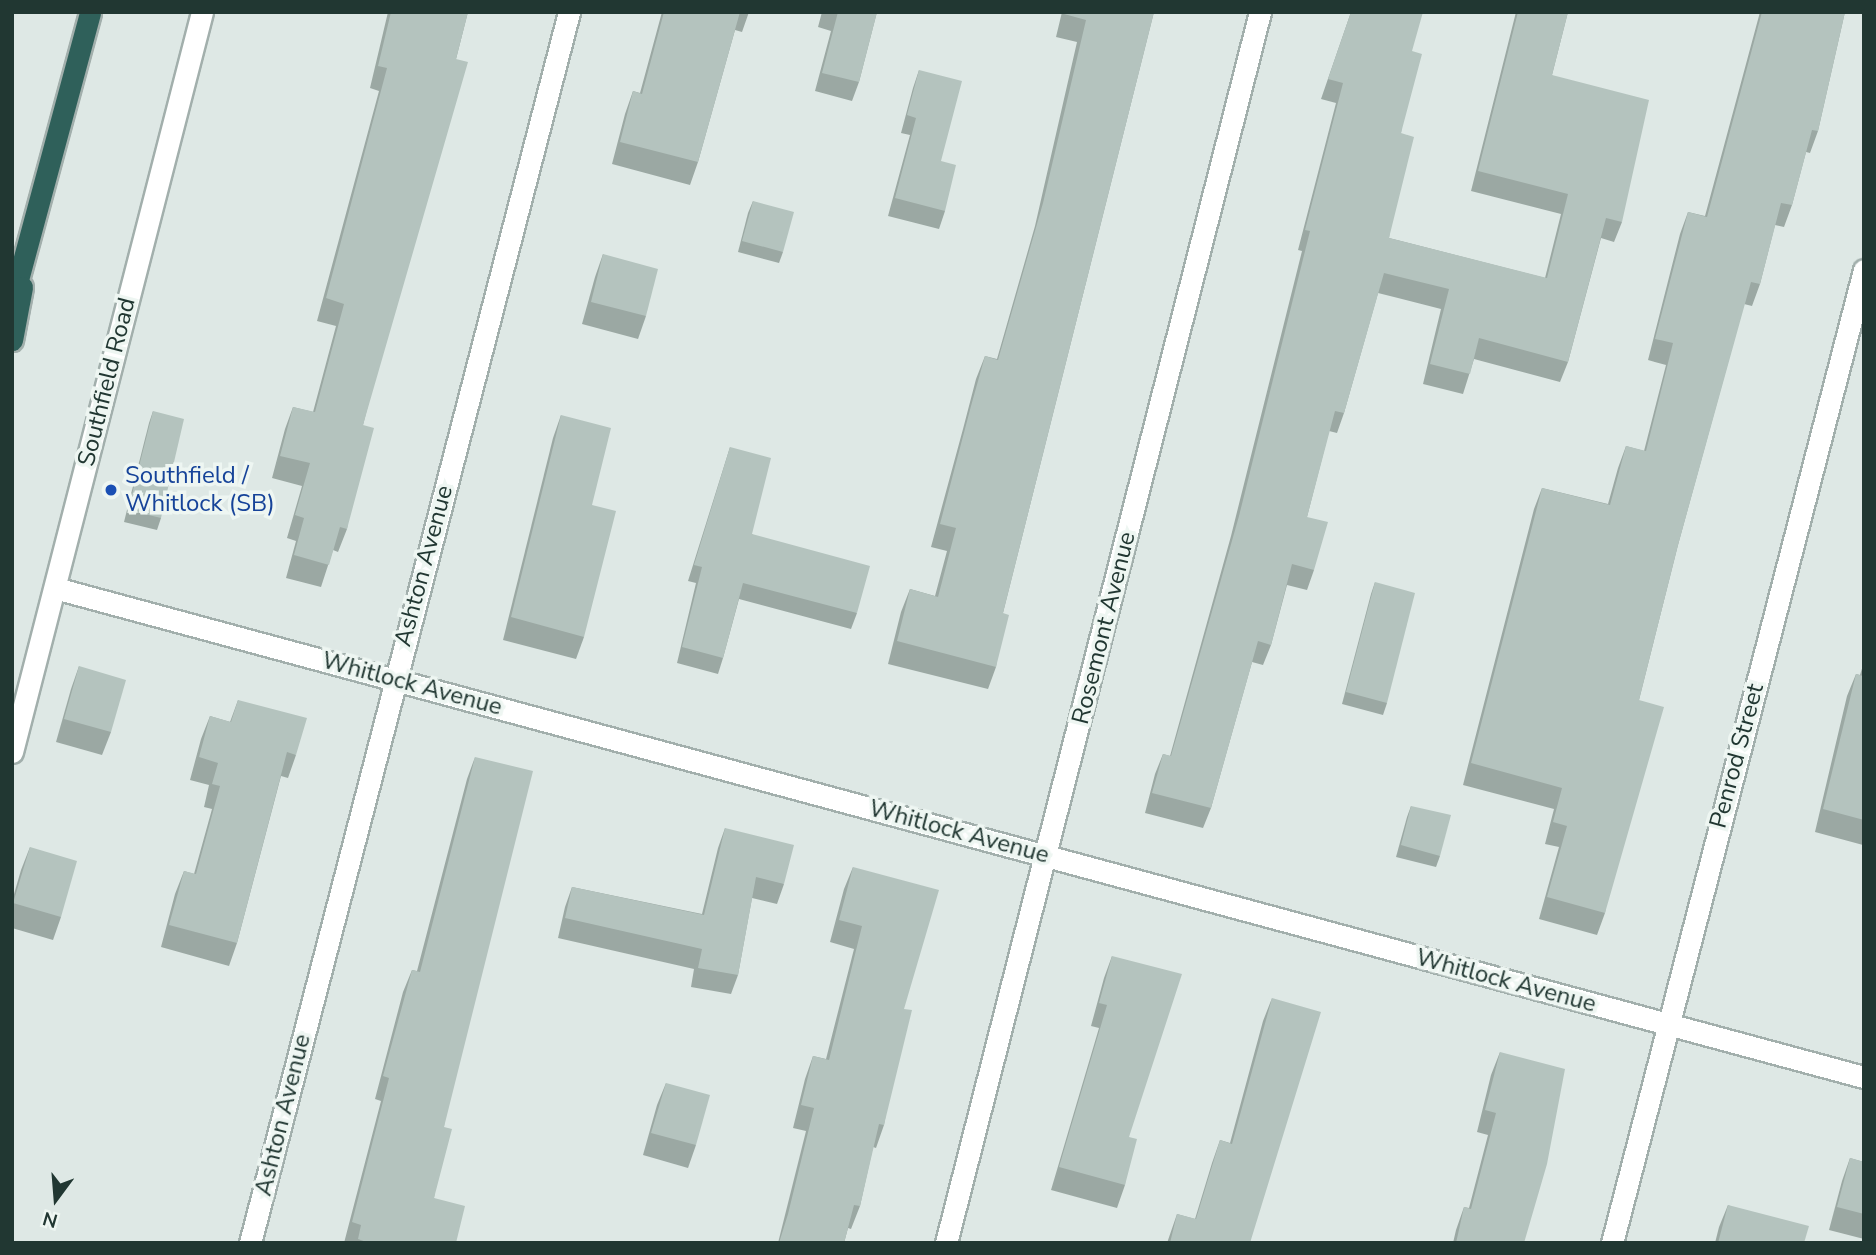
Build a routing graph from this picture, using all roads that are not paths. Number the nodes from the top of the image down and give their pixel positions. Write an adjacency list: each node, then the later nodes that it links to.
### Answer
1 (90, 12): 5 (highway)
2 (202, 12): 9 (street, Southfield Road)
3 (569, 12): 10 (street, Ashton Avenue)
4 (1260, 12): 12 (street, Rosemont Avenue)
5 (41, 192): 7 (highway); 8 (highway)
6 (1864, 270): 13 (street, Penrod Street)
7 (12, 302)
8 (12, 340)
9 (55, 588): 10 (street, Whitlock Avenue); 11 (street, Southfield Road)
10 (394, 681): 12 (street, Whitlock Avenue); 15 (street, Ashton Avenue)
11 (12, 752)
12 (1047, 856): 13 (street, Whitlock Avenue); 16 (street, Rosemont Avenue)
13 (1668, 1024): 14 (street, Whitlock Avenue); 17 (street, Penrod Street)
14 (1864, 1077)
15 (250, 1243)
16 (946, 1243)
17 (1612, 1243)

